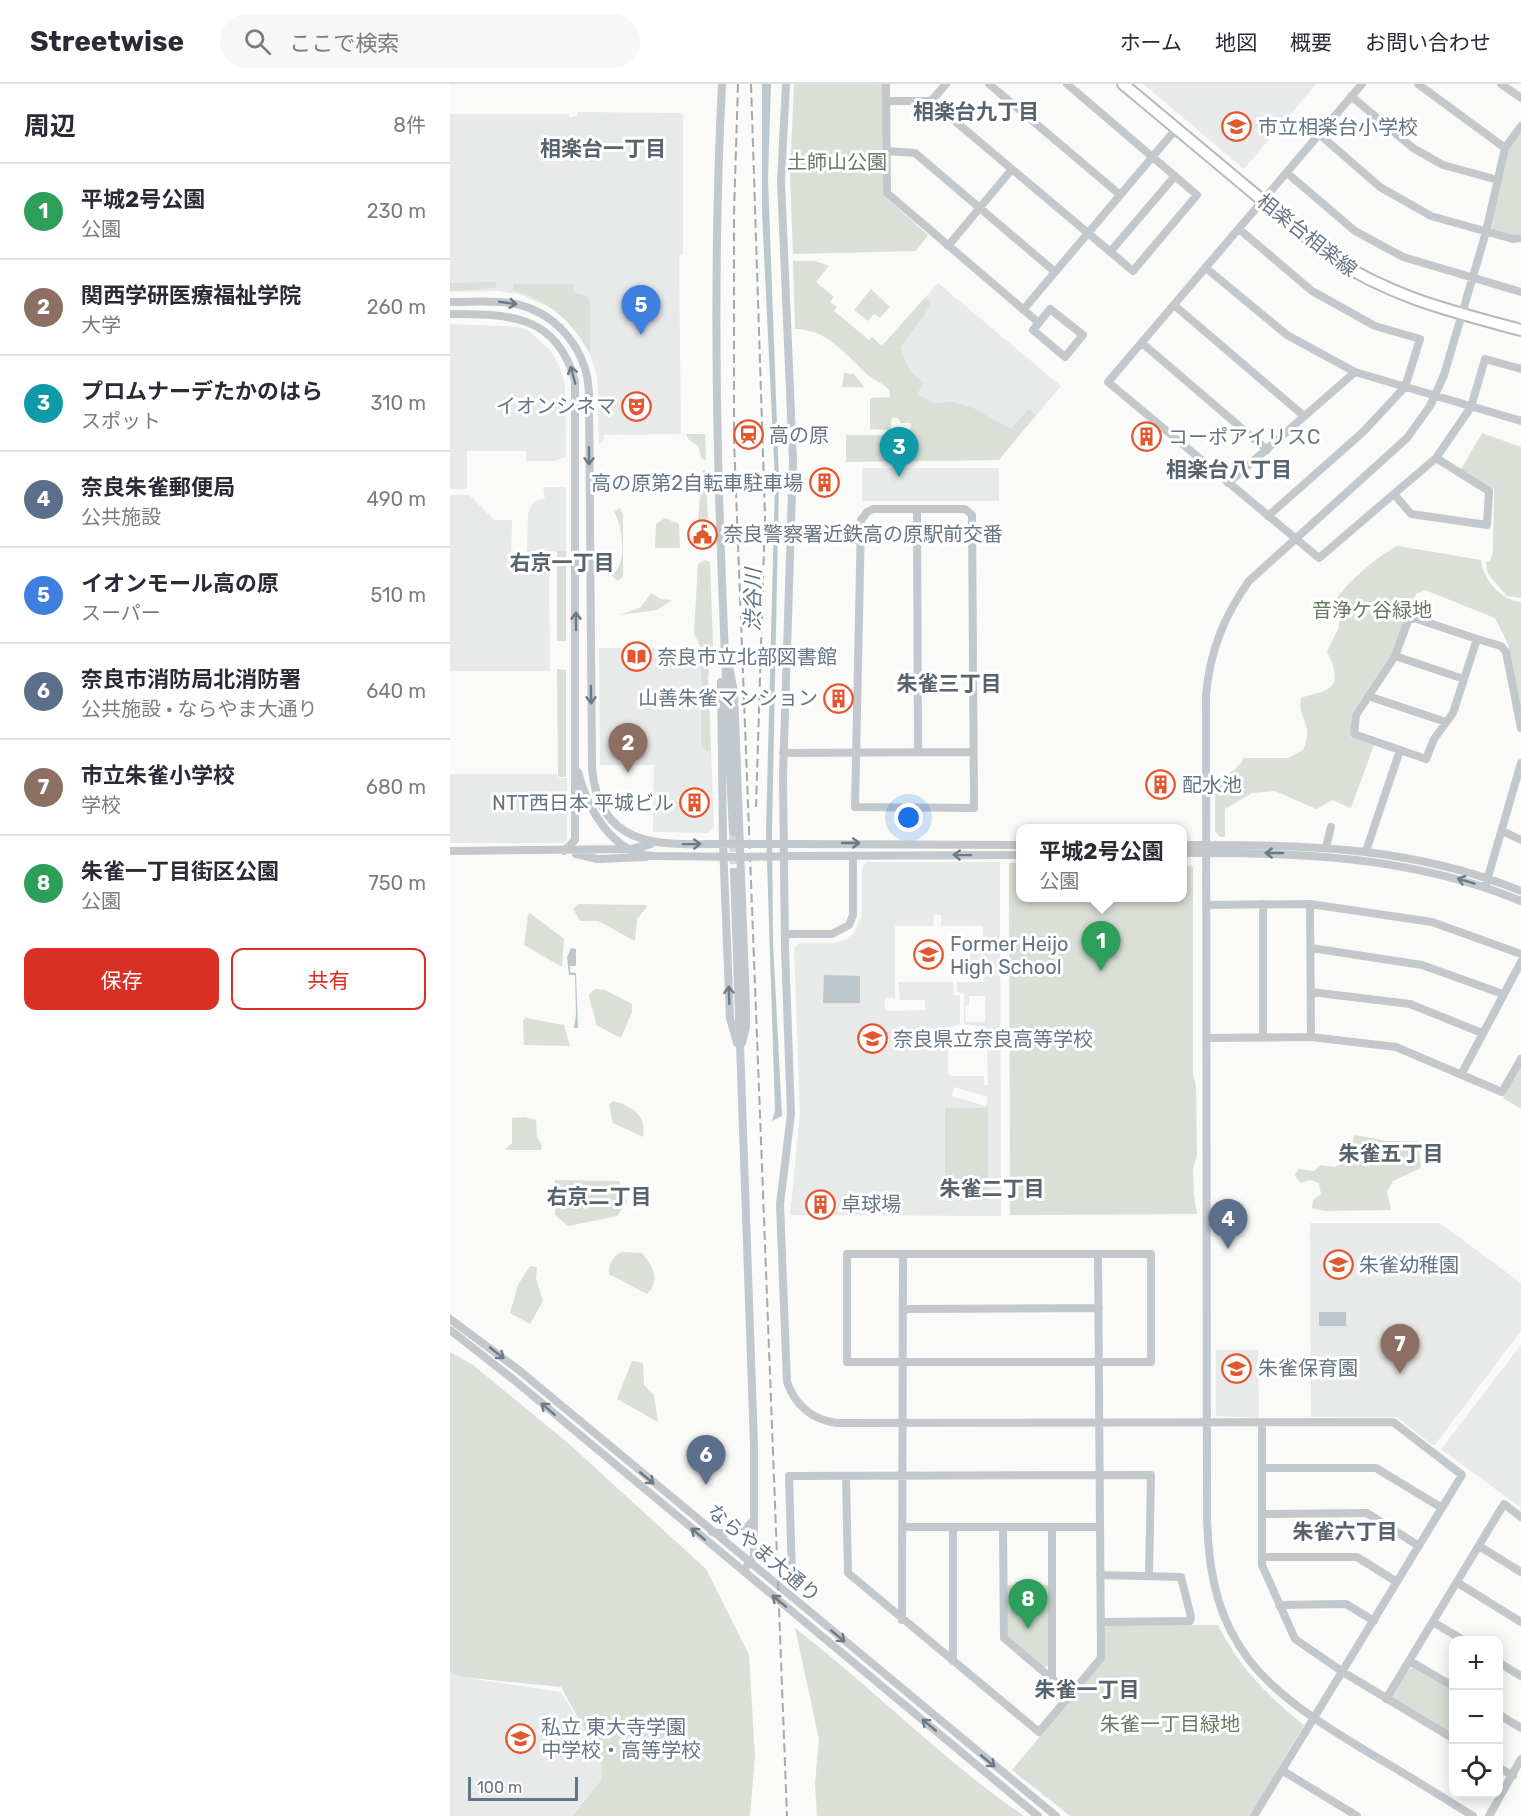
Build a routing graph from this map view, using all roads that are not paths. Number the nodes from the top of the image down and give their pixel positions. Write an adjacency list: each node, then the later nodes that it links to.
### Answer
1 (722, 84): 61 (street)
2 (786, 84): 71 (street)
3 (886, 84): 13 (street)
4 (946, 84): 14 (street)
5 (989, 84): 25 (street)
6 (1067, 84): 20 (street)
7 (1123, 84): 16 (main road, 相楽台相楽線)
8 (1362, 84): 11 (street)
9 (1418, 84): 18 (street)
10 (1501, 84): 12 (street)
11 (1351, 96): 17 (street); 24 (street)
12 (1521, 98)
13 (886, 101): 14 (street); 19 (street)
14 (931, 101): 21 (street)
15 (1521, 126): 18 (street)
16 (1176, 129): 20 (street); 26 (main road, 相楽台相楽線)
17 (1319, 134): 22 (street); 29 (street)
18 (1505, 148): 24 (street)
19 (886, 151): 27 (street); 32 (street)
20 (1153, 157): 23 (street); 25 (street)
21 (1012, 169): 27 (street); 30 (street)
22 (1287, 173): 26 (street); 36 (street)
23 (1175, 176): 33 (street); 33 (street)
24 (1498, 180): 29 (street)
25 (1119, 194): 30 (street)
26 (1263, 201): 28 (street); 42 (main road, 相楽台相楽線)
27 (980, 207): 32 (street); 35 (street)
28 (1239, 229): 34 (street); 48 (street)
29 (1486, 232): 31 (street); 36 (street)
30 (1087, 233): 33 (street); 35 (street)
31 (1521, 238)
32 (948, 246): 40 (street)
33 (1110, 252)
34 (1206, 268): 39 (street); 47 (street)
35 (1054, 271): 40 (street)
36 (1473, 277): 37 (street); 42 (street)
37 (1521, 292)
38 (450, 302): 78 (street, one-way to 78)
39 (1174, 305): 45 (street); 51 (street)
40 (1023, 310): 43 (street)
41 (450, 314): 72 (street, one-way to 41)
42 (1462, 314): 44 (main road, 相楽台相楽線); 49 (street)
43 (1039, 323): 43 (street)
44 (1521, 330)
45 (1142, 343): 53 (street); 55 (street)
46 (1521, 369): 50 (street)
47 (1355, 372): 48 (street); 51 (street)
48 (1405, 387): 49 (street); 58 (street)
49 (1435, 396): 50 (street); 59 (street)
50 (1471, 407): 52 (street); 54 (street)
51 (1304, 417): 53 (street)
52 (1521, 421)
53 (1267, 450): 55 (street)
54 (1436, 458): 56 (street); 56 (street)
55 (1228, 483): 58 (street)
56 (1395, 495): 59 (street)
57 (917, 509): 68 (street); 69 (street); 70 (street)
58 (1268, 516): 59 (street)
59 (1293, 538): 87 (street)
60 (1477, 639): 62 (street); 63 (street); 66 (street)
61 (724, 643): 77 (street); 81 (street); 82 (street)
62 (1395, 656): 63 (street); 64 (street)
63 (1464, 680): 65 (street)
64 (1368, 696): 65 (street); 67 (street)
65 (1446, 722): 67 (street)
66 (1521, 728)
67 (1400, 750): 90 (street)
68 (854, 751): 69 (street); 70 (street); 71 (street)
69 (918, 752): 70 (street)
70 (973, 752)
71 (783, 753): 105 (street)
72 (575, 763): 86 (street); 89 (street)
73 (1521, 763): 74 (street)
74 (1518, 783): 76 (street)
75 (1331, 827): 85 (street)
76 (1502, 831): 79 (street); 99 (street)
77 (733, 832)
78 (627, 833): 80 (street); 86 (street)
79 (1521, 840)
80 (654, 843): 81 (street, one-way to 81); 86 (street)
81 (723, 843): 82 (street); 95 (street)
82 (743, 844): 83 (street, one-way to 83, bridge); 96 (street)
83 (1016, 845)
84 (1187, 846): 87 (street)
85 (1326, 847): 87 (street); 90 (street)
86 (632, 849): 89 (street); 93 (street); 97 (street)
87 (1206, 849): 91 (street); 99 (street, one-way to 87); 104 (street)
88 (450, 851): 89 (street)
89 (564, 851): 97 (street)
90 (1366, 851): 99 (street)
91 (1187, 853)
92 (1016, 855): 94 (street, one-way to 94)
93 (654, 856): 95 (street); 97 (street)
94 (853, 856): 96 (street, bridge); 105 (street)
95 (724, 857): 96 (street); 115 (street, one-way to 95)
96 (743, 857): 115 (street)
97 (619, 858)
98 (734, 872): 115 (street)
99 (1486, 883): 100 (street); 101 (street)
100 (1521, 891)
101 (1521, 901)
102 (1263, 904): 103 (street); 104 (street); 114 (street)
103 (1310, 904): 106 (street); 107 (street)
104 (1206, 905): 113 (street)
105 (786, 934): 127 (street)
106 (1311, 948): 109 (street); 110 (street)
107 (1521, 954)
108 (1521, 962): 110 (street)
109 (1311, 992): 111 (street); 112 (street)
110 (1503, 994): 111 (street)
111 (1482, 1033): 117 (street)
112 (1311, 1037): 114 (street); 117 (street)
113 (1207, 1038): 114 (street); 128 (street)
114 (1263, 1038)
115 (740, 1052): 137 (street)
116 (1521, 1059): 117 (street)
117 (1462, 1073)
118 (903, 1254): 119 (street); 120 (street); 125 (street)
119 (1098, 1254): 121 (street); 124 (street)
120 (904, 1308): 121 (street); 125 (street)
121 (1099, 1308): 124 (street)
122 (450, 1318): 143 (street, ならやま大通り, one-way to 143)
123 (450, 1330): 148 (street, ならやま大通り, one-way to 123)
124 (1099, 1362): 125 (street); 126 (street)
125 (903, 1363): 127 (street)
126 (1099, 1422): 127 (street); 128 (street); 133 (street)
127 (903, 1423): 132 (street)
128 (1207, 1423): 129 (street); 172 (street)
129 (1262, 1423): 130 (street); 134 (street)
130 (1262, 1468): 134 (street); 135 (street)
131 (846, 1476): 132 (street); 150 (street); 156 (street)
132 (903, 1476): 133 (street); 138 (street)
133 (1099, 1476): 142 (street); 152 (street)
134 (1442, 1508): 144 (street)
135 (1262, 1514): 144 (street); 146 (street)
136 (1521, 1516): 145 (street)
137 (754, 1520): 143 (street); 147 (street)
138 (903, 1527): 139 (street); 156 (street)
139 (953, 1527): 140 (street); 163 (street)
140 (1003, 1527): 141 (street); 167 (street)
141 (1052, 1527): 142 (street); 167 (street)
142 (1100, 1527): 151 (street)
143 (712, 1532): 147 (street, ならやま大通り)
144 (1419, 1546): 153 (street)
145 (1479, 1546): 149 (street); 154 (street)
146 (1262, 1557): 153 (street); 155 (street)
147 (750, 1563): 148 (street); 181 (street, ならやま大通り, one-way to 181)
148 (743, 1571): 180 (street, ならやま大通り, one-way to 148)
149 (1521, 1572)
150 (792, 1575)
151 (1100, 1575): 152 (street); 158 (street)
152 (1149, 1575): 158 (street)
153 (1397, 1582): 157 (street)
154 (1458, 1583): 159 (street); 160 (street)
155 (1279, 1605): 157 (street); 165 (street)
156 (902, 1620): 163 (street)
157 (1374, 1621): 165 (street)
158 (1101, 1622): 169 (street)
159 (1433, 1622): 161 (street); 162 (street)
160 (1521, 1622)
161 (1455, 1636)
162 (1410, 1660): 168 (street); 170 (street)
163 (953, 1661): 169 (street)
164 (1503, 1665): 166 (street)
165 (1343, 1672): 170 (street); 172 (street)
166 (1521, 1676)
167 (1052, 1678): 169 (street)
168 (1449, 1684)
169 (1070, 1694)
170 (1386, 1699): 174 (street)
171 (1503, 1717): 173 (street)
172 (1314, 1719): 176 (street); 183 (street)
173 (1521, 1728)
174 (1449, 1736)
175 (1521, 1759): 178 (street)
176 (1283, 1770): 179 (street); 182 (street)
177 (1503, 1770): 178 (street)
178 (1513, 1776): 184 (street)
179 (1257, 1815)
180 (1038, 1816)
181 (1056, 1816)
182 (1357, 1816)
183 (1473, 1816)
184 (1489, 1816)

